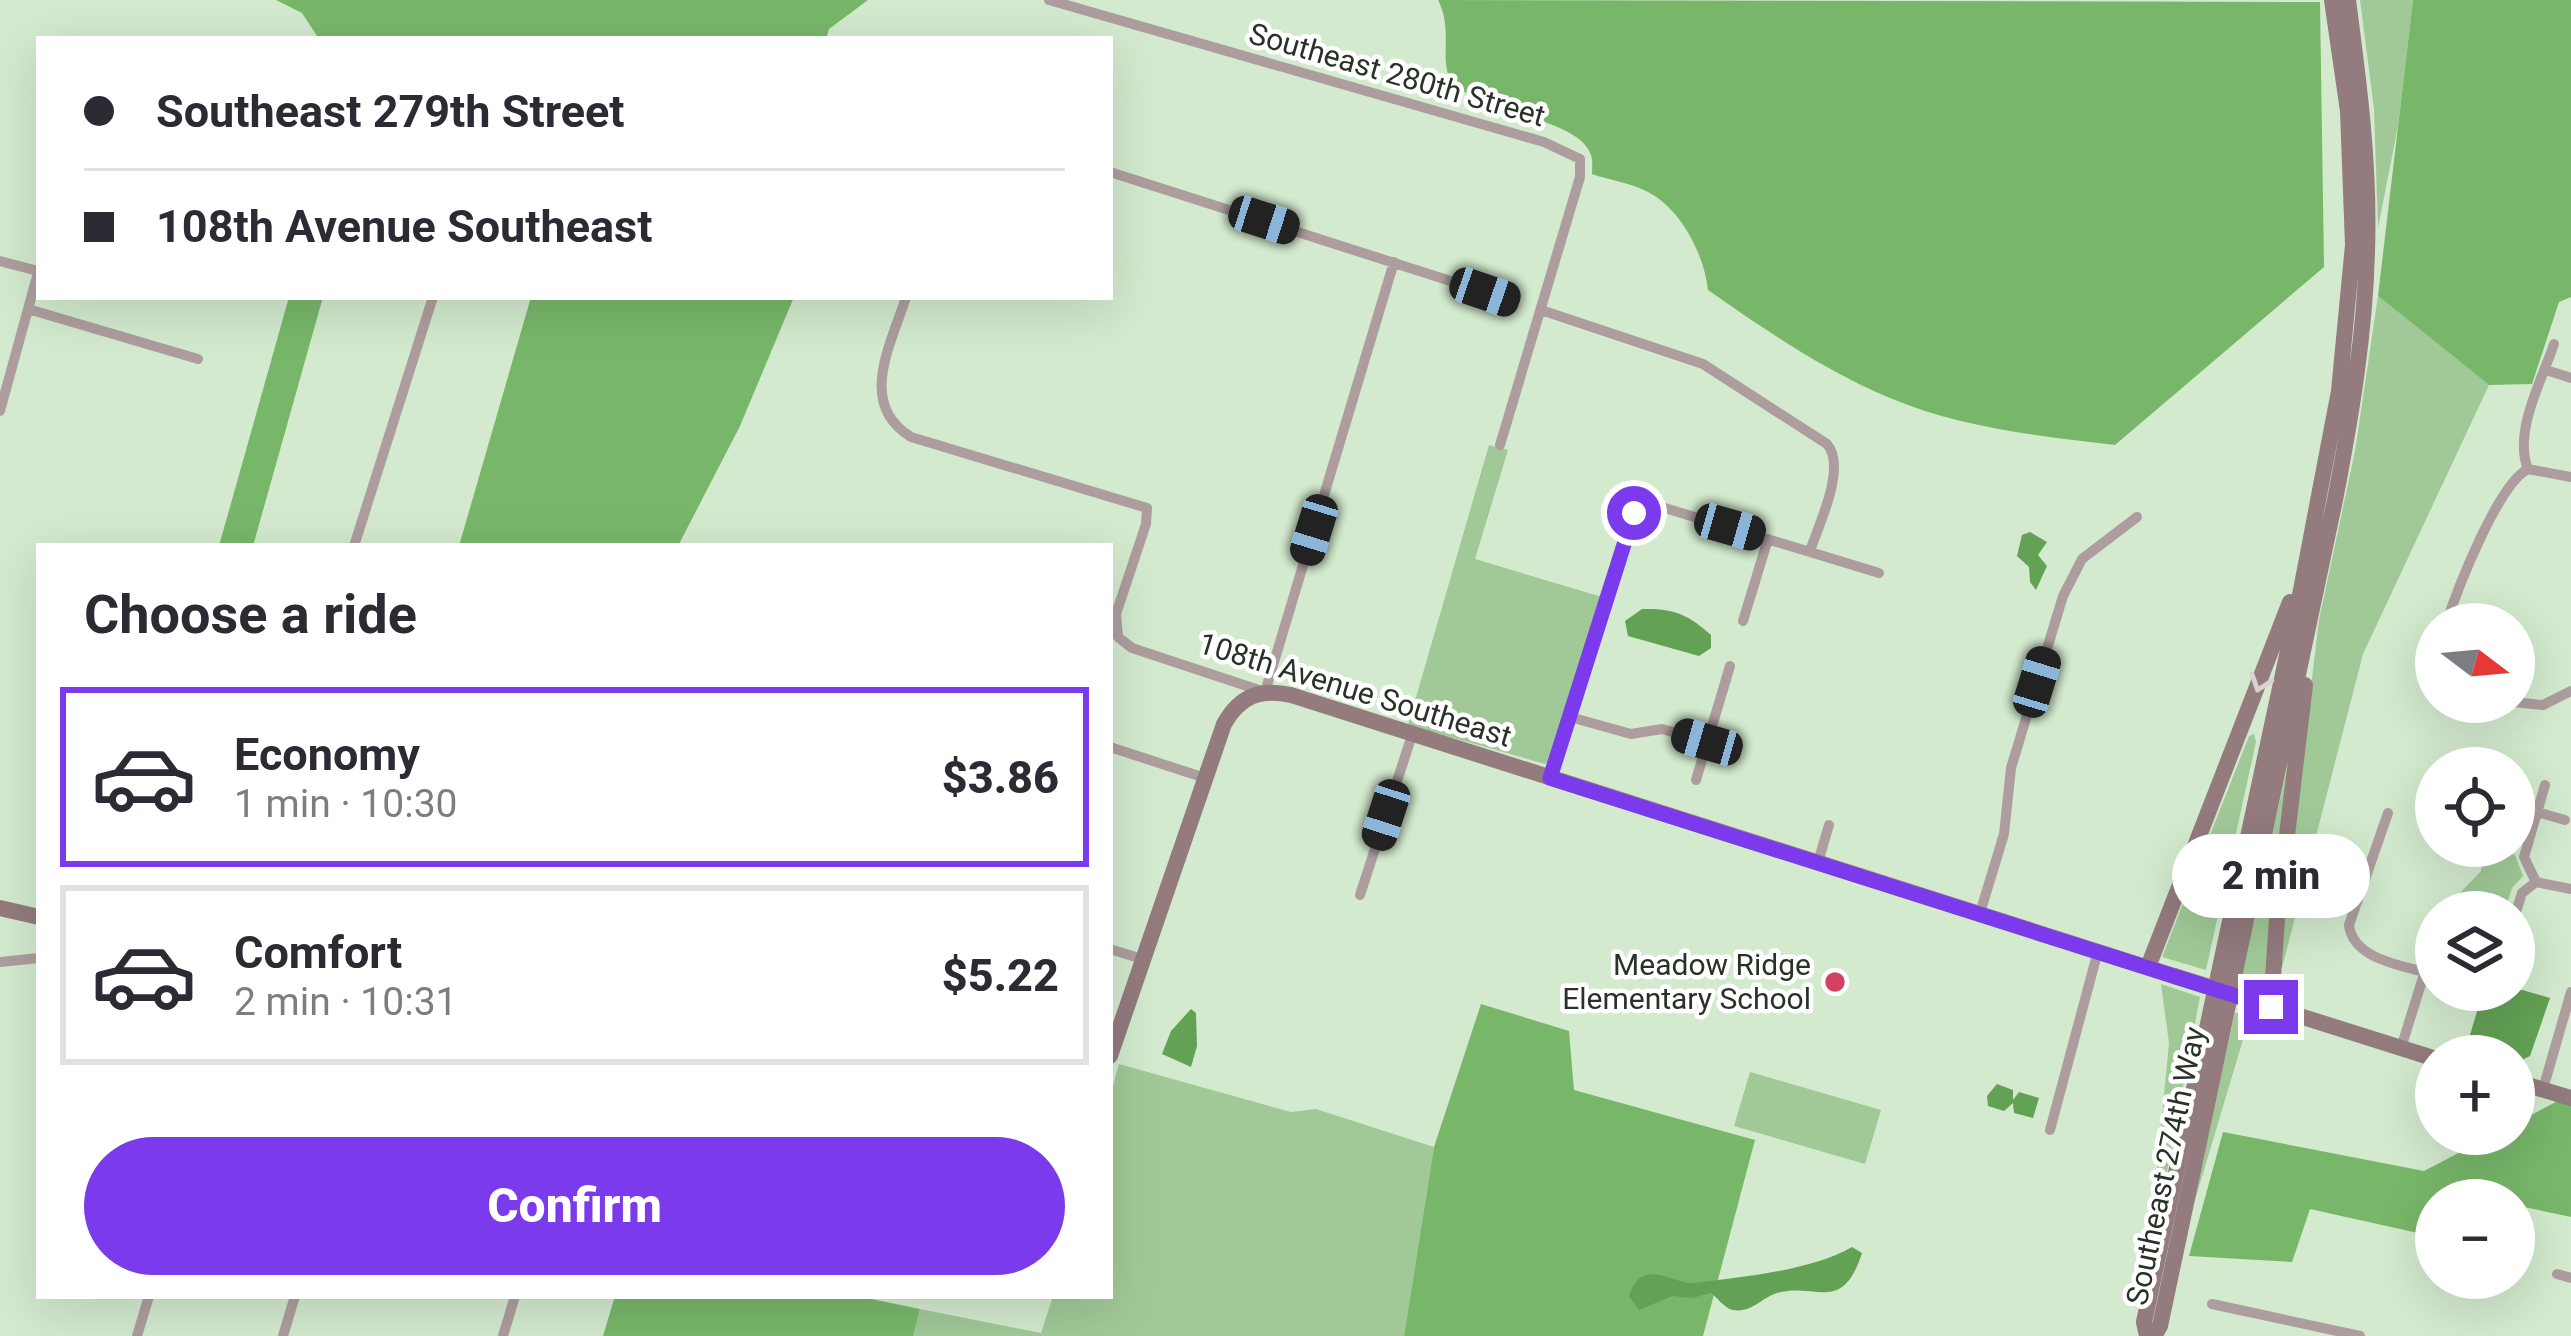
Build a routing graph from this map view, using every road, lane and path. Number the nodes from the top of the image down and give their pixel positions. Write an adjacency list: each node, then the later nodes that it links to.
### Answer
1 (1049, 0): 13 (street, Southeast 280th Street)
2 (2332, 0): 23 (main road)
3 (2348, 0): 28 (main road)
4 (1113, 173): 6 (street)
5 (0, 261): 7 (street)
6 (1394, 262): 11 (street); 32 (street)
7 (36, 269)
8 (36, 281): 12 (street)
9 (432, 300): 25 (street)
10 (905, 300): 32 (street, 108th Avenue Southeast)
11 (1513, 302)
12 (28, 309): 15 (street); 18 (street)
13 (1541, 310): 19 (street, Southeast 280th Street); 26 (street)
14 (2554, 344): 16 (street)
15 (198, 358)
16 (2546, 370): 17 (street); 20 (street)
17 (2571, 378)
18 (0, 411)
19 (1499, 445)
20 (2528, 469): 21 (street); 29 (street)
21 (2571, 477)
22 (2138, 518): 53 (street)
23 (2312, 533): 60 (main road, one-way to 60); 81 (main road, Southeast 274th Way)
24 (1768, 538): 26 (street); 30 (street); 35 (street)
25 (355, 543)
26 (1810, 551): 27 (street)
27 (1879, 573)
28 (2316, 583): 63 (main road); 81 (main road, Southeast 274th Way)
29 (2453, 603)
30 (1743, 621)
31 (1730, 666): 37 (street)
32 (1265, 692): 36 (main road, 108th Avenue Southeast); 39 (main road)
33 (2571, 692): 34 (street)
34 (2535, 704)
35 (1570, 717): 37 (street); 40 (street)
36 (1412, 735): 40 (main road, 108th Avenue Southeast); 51 (street)
37 (1707, 742): 41 (street)
38 (1113, 748): 39 (street)
39 (1205, 778): 58 (main road)
40 (1550, 778): 47 (main road, 108th Avenue Southeast)
41 (1696, 780)
42 (2545, 785): 43 (street)
43 (2537, 812): 45 (street); 48 (street)
44 (2387, 813): 61 (street)
45 (2565, 820)
46 (1829, 825): 47 (street)
47 (1818, 862): 53 (main road, 108th Avenue Southeast)
48 (2536, 882): 49 (street); 50 (street)
49 (2571, 889)
50 (2525, 891)
51 (1360, 895)
52 (0, 908): 54 (main road)
53 (1980, 913): 56 (main road, 108th Avenue Southeast)
54 (36, 916)
55 (1113, 950): 58 (street)
56 (2098, 951): 60 (main road, 108th Avenue Southeast); 71 (street)
57 (36, 958): 59 (street)
58 (1142, 958): 65 (main road)
59 (0, 962)
60 (2148, 967): 63 (main road, 108th Avenue Southeast, bridge)
61 (2415, 968)
62 (2571, 992): 69 (street)
63 (2263, 1004): 66 (main road, 108th Avenue Southeast)
64 (2415, 1011): 66 (street)
65 (1113, 1047)
66 (2401, 1048): 67 (main road, 108th Avenue Southeast)
67 (2415, 1052)
68 (2535, 1087): 69 (main road)
69 (2542, 1089): 70 (main road)
70 (2571, 1097)
71 (2050, 1130)
72 (2557, 1274): 73 (street)
73 (2571, 1278)
74 (148, 1299): 78 (street)
75 (295, 1299): 79 (street)
76 (514, 1299): 80 (street)
77 (2212, 1304): 82 (street)
78 (137, 1336)
79 (284, 1336)
80 (503, 1336)
81 (2151, 1336)
82 (2360, 1336)

